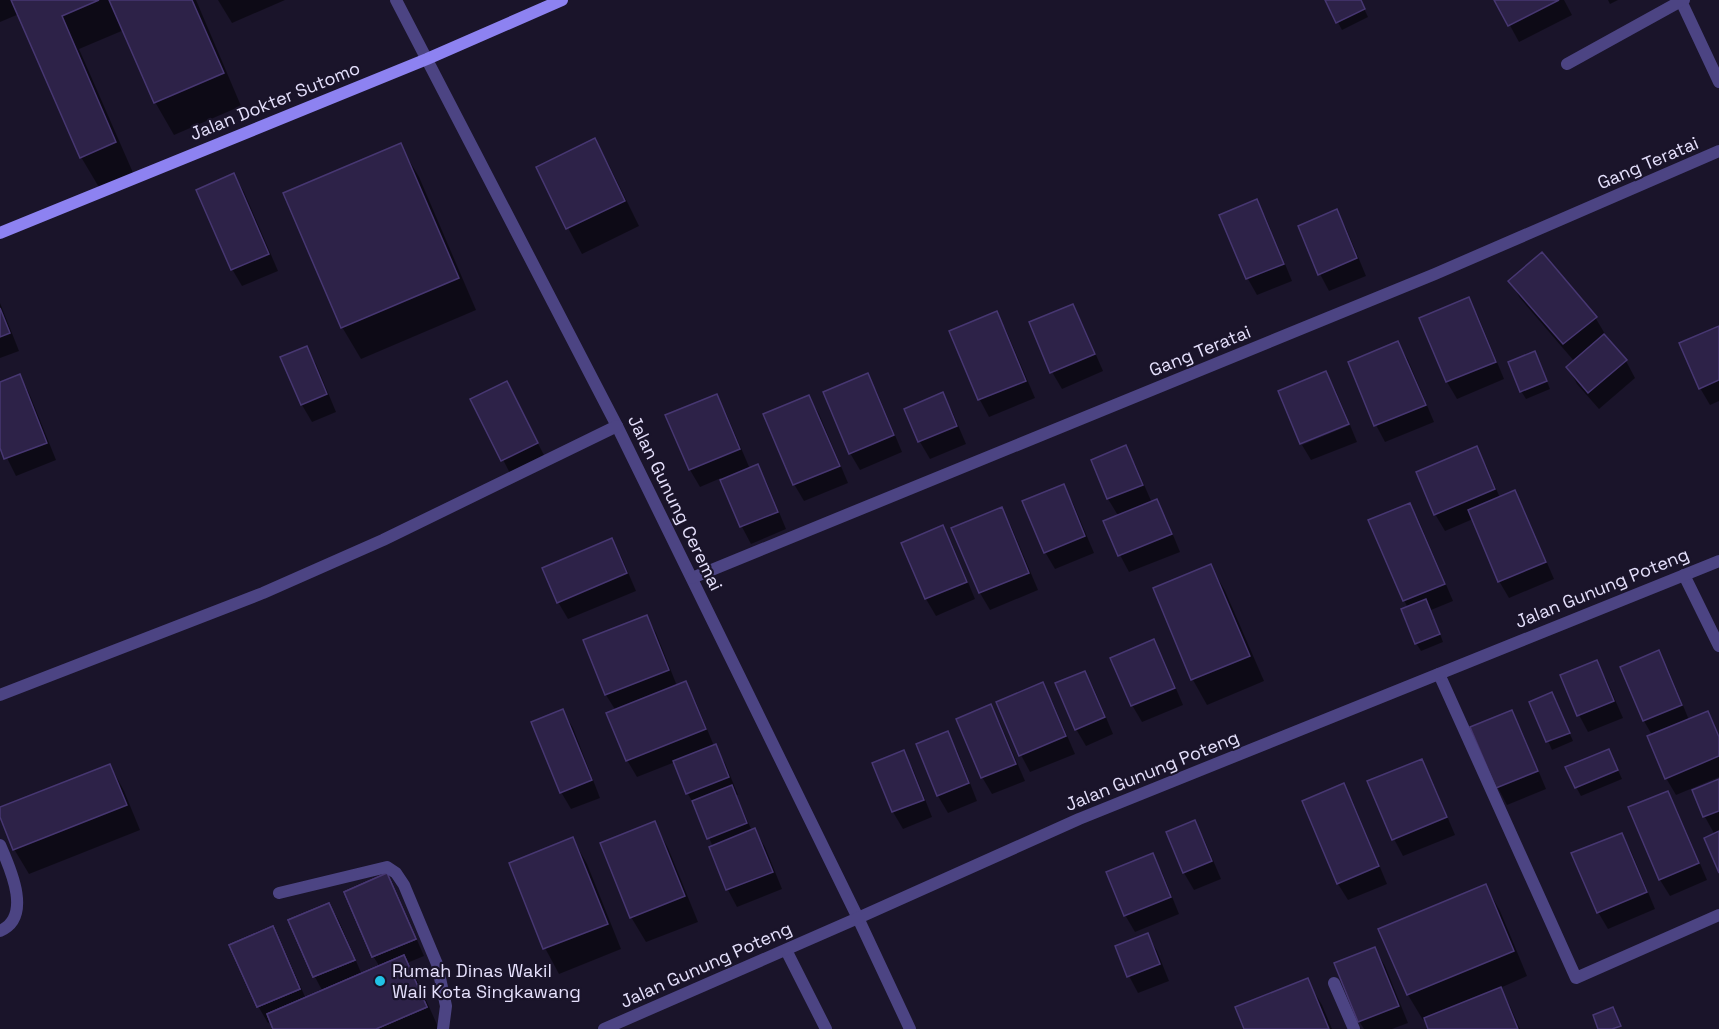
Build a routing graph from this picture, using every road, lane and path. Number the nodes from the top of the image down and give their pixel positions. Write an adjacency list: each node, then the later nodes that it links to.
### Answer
1 (396, 0): 4 (street, Jalan Gunung Ceremai)
2 (562, 0): 4 (street, Jalan Dokter Sutomo)
3 (1682, 0): 5 (street); 6 (street)
4 (427, 59): 8 (street, Jalan Dokter Sutomo); 9 (street, Jalan Gunung Ceremai)
5 (1567, 64)
6 (1719, 82)
7 (1719, 151): 12 (street, Gang Teratai)
8 (0, 233)
9 (617, 426): 12 (street, Jalan Gunung Ceremai); 15 (street)
10 (1719, 561): 11 (street, Jalan Gunung Poteng)
11 (1684, 574): 13 (street); 14 (street, Jalan Gunung Poteng)
12 (692, 578): 19 (street, Jalan Gunung Ceremai)
13 (1719, 646)
14 (1439, 674): 18 (street); 19 (street, Jalan Gunung Poteng)
15 (0, 695)
16 (0, 845): 20 (street)
17 (279, 893): 23 (street)
18 (1719, 915)
19 (858, 918): 21 (street, Jalan Gunung Poteng); 26 (street, Jalan Gunung Ceremai)
20 (0, 931)
21 (786, 950): 24 (street, Jalan Gunung Poteng); 25 (street)
22 (1334, 983): 27 (street)
23 (443, 1029)
24 (604, 1029)
25 (826, 1029)
26 (910, 1029)
27 (1354, 1029)

